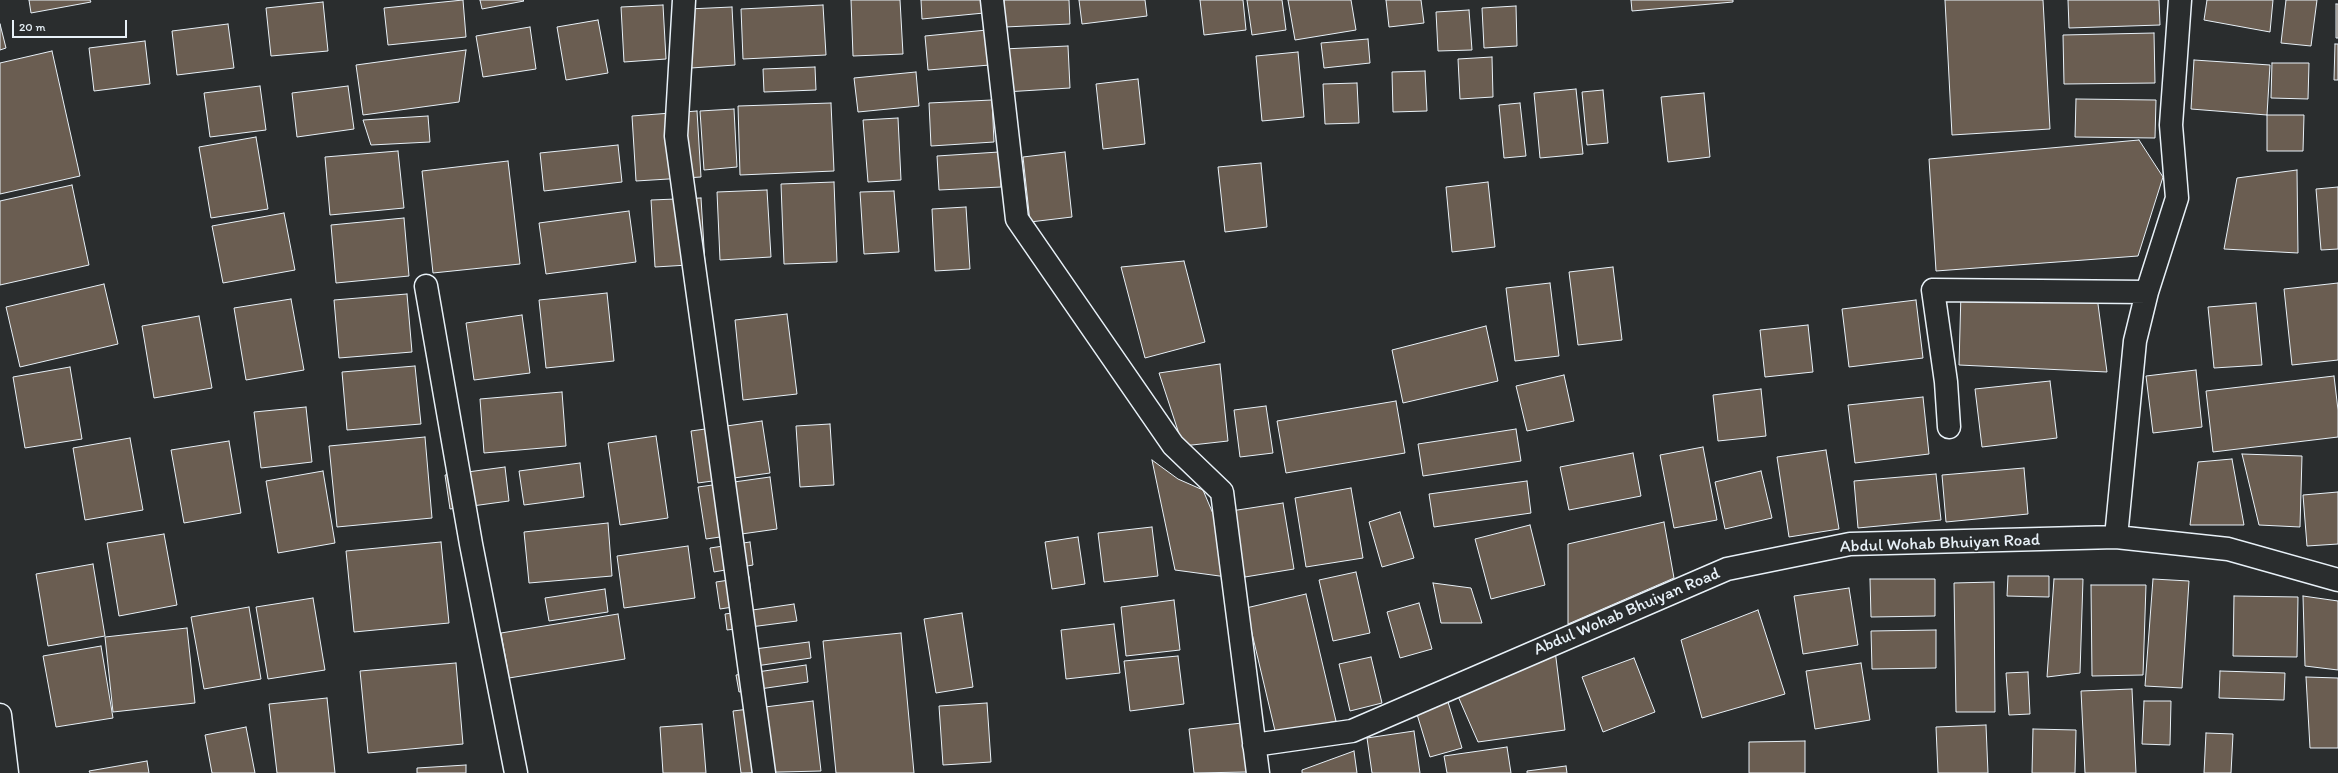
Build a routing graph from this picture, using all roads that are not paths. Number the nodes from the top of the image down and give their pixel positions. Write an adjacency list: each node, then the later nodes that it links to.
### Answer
1 (684, 0): 13 (street)
2 (992, 0): 10 (street)
3 (2180, 0): 5 (street)
4 (426, 286): 12 (street)
5 (2147, 292): 6 (street); 7 (street)
6 (1949, 428)
7 (2116, 537): 8 (street, Abdul Wohab Bhuiyan Road); 10 (street, Abdul Wohab Bhuiyan Road)
8 (2338, 580)
9 (0, 715): 11 (street)
10 (1254, 745): 14 (street)
11 (7, 773)
12 (516, 773)
13 (764, 773)
14 (1258, 773)

